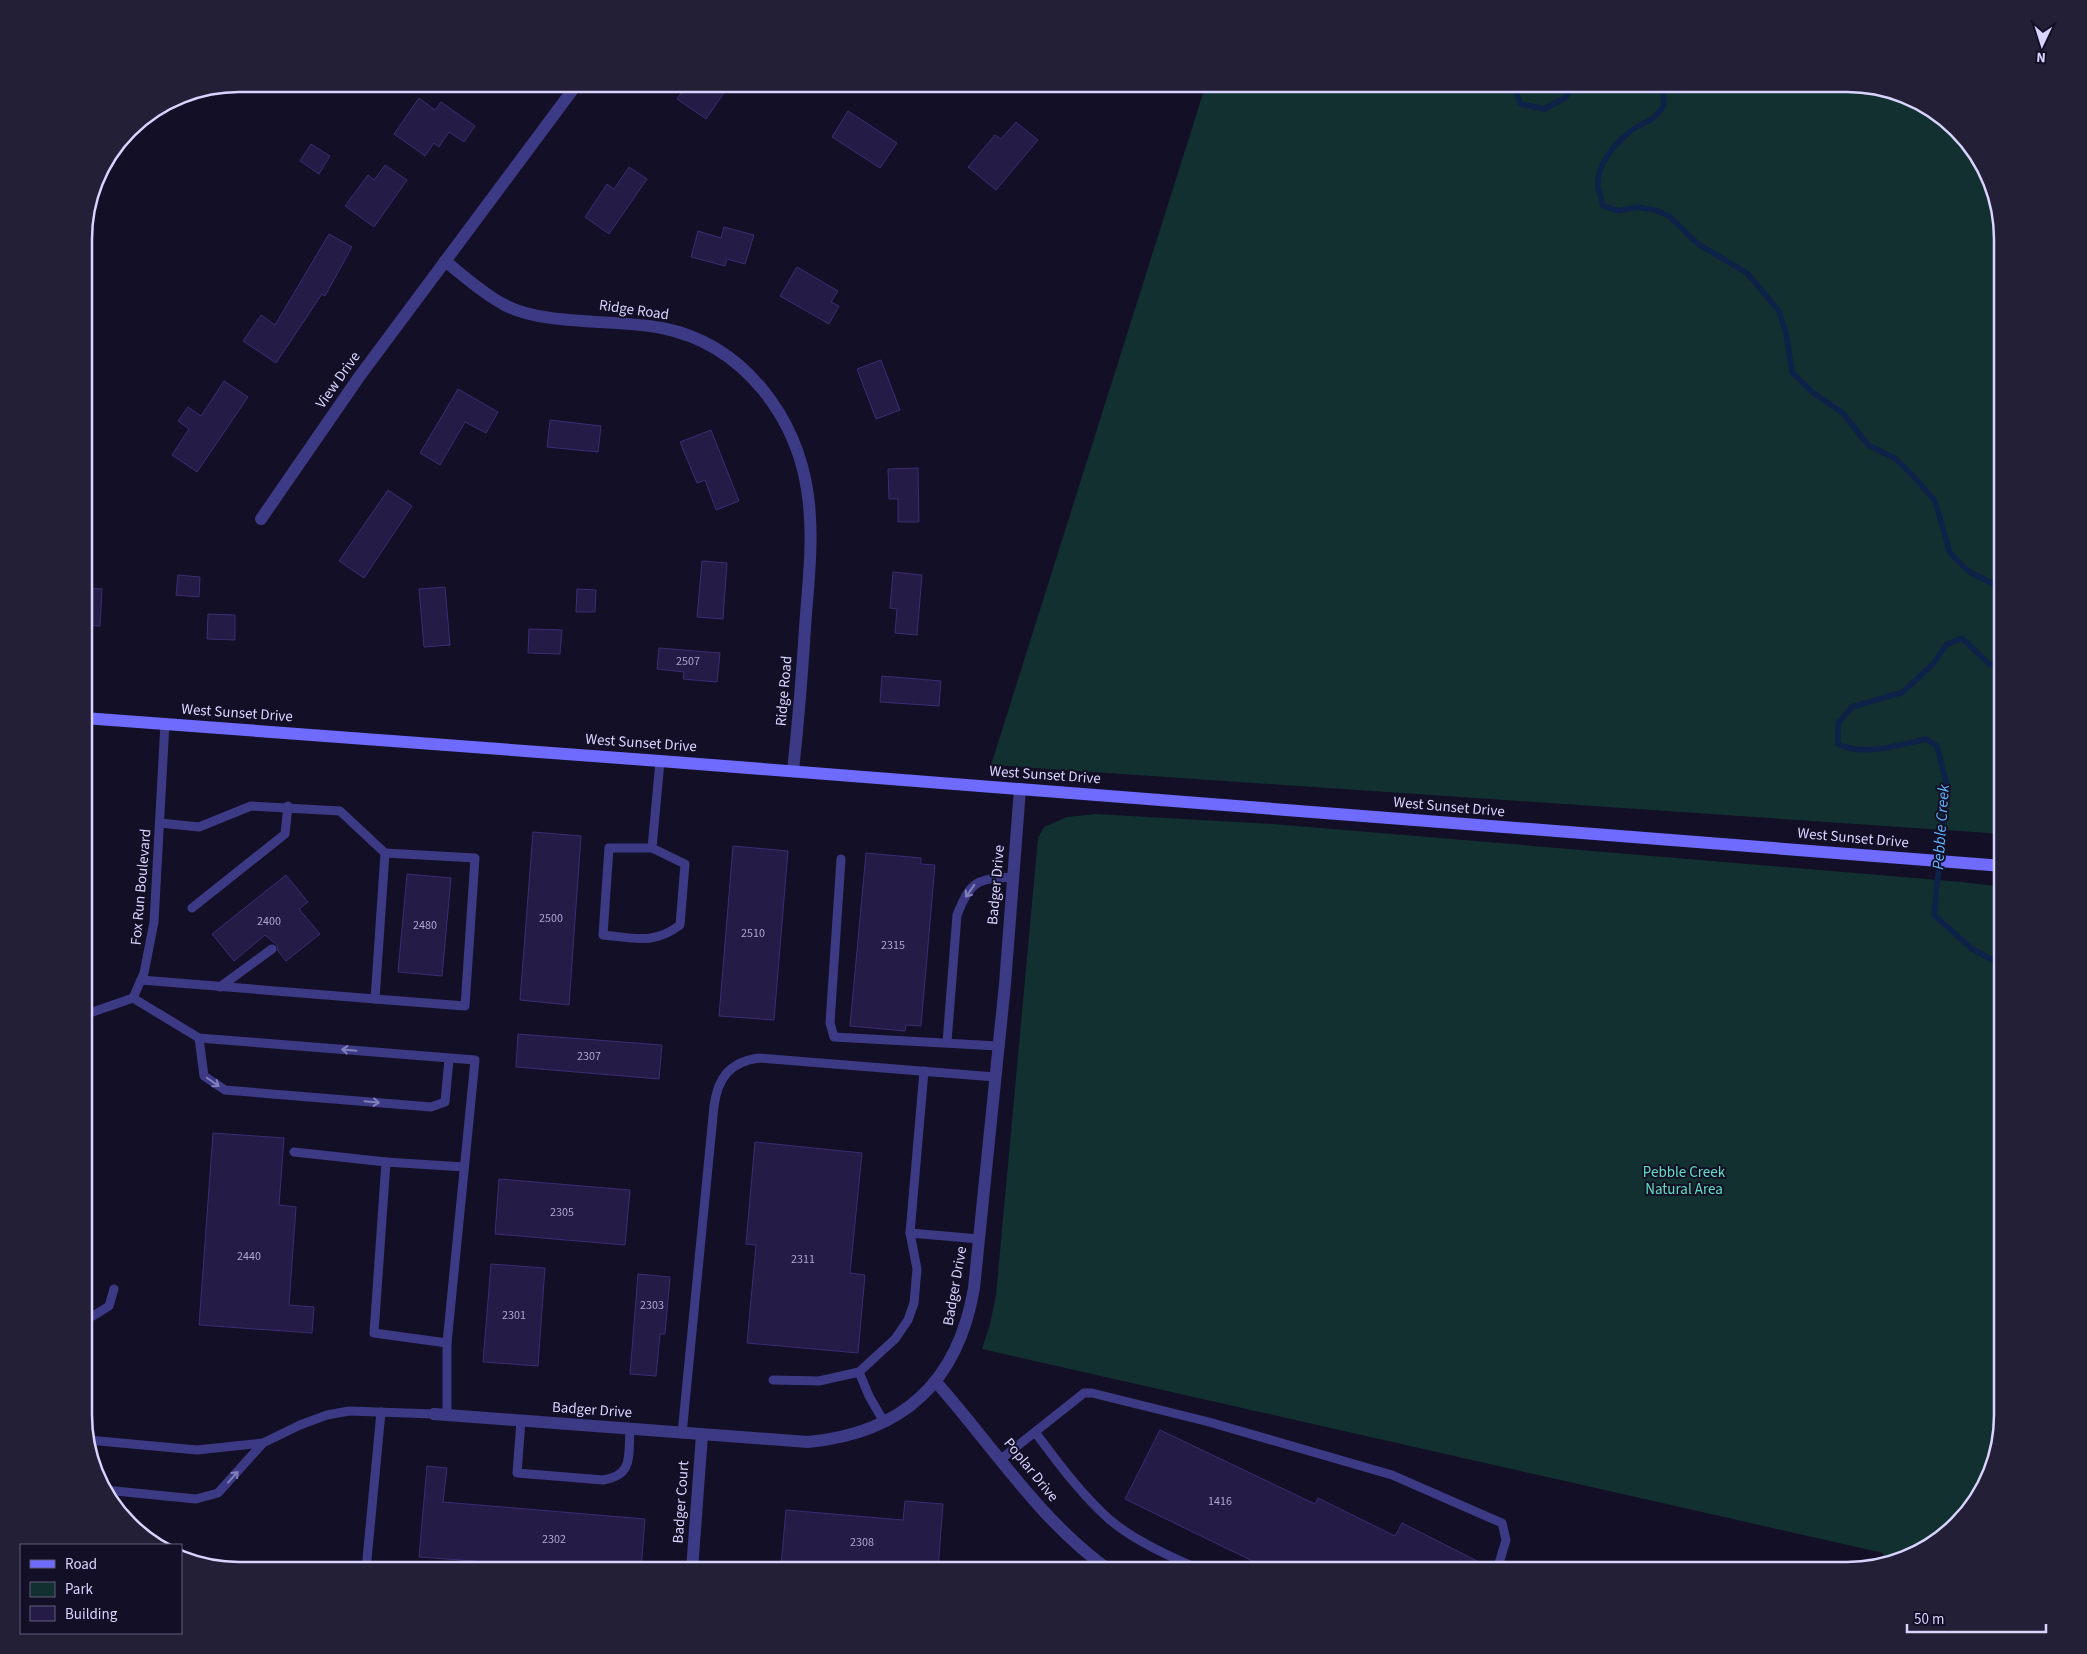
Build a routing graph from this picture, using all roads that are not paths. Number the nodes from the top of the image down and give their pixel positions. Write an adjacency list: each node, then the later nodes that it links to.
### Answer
1 (570, 93): 2 (street)
2 (445, 261): 3 (street, View Drive); 7 (street, Ridge Road)
3 (261, 519)
4 (93, 719): 5 (main road, West Sunset Drive)
5 (165, 723): 6 (main road, West Sunset Drive); 10 (lane, Fox Run Boulevard)
6 (660, 761): 7 (main road, West Sunset Drive); 11 (lane)
7 (793, 771): 8 (main road, West Sunset Drive)
8 (1020, 789): 14 (main road, West Sunset Drive); 15 (street, Badger Drive)
9 (288, 806): 10 (lane); 12 (lane); 16 (lane)
10 (160, 823): 18 (lane, Fox Run Boulevard)
11 (652, 848): 11 (lane)
12 (385, 852): 21 (lane); 21 (lane)
13 (840, 859): 24 (lane)
14 (1994, 865)
15 (1013, 877): 24 (lane, one-way to 24); 25 (street, Badger Drive)
16 (192, 908)
17 (272, 949): 19 (lane)
18 (141, 980): 19 (lane); 20 (lane, Fox Run Boulevard)
19 (220, 987): 21 (lane)
20 (132, 998): 22 (lane); 23 (lane)
21 (375, 999)
22 (93, 1012)
23 (199, 1038): 26 (lane, one-way to 23); 26 (lane, one-way to 26)
24 (946, 1042): 25 (lane)
25 (998, 1046): 28 (street, Badger Drive)
26 (449, 1059): 31 (lane)
27 (924, 1071): 28 (lane); 32 (lane); 47 (lane)
28 (995, 1077): 33 (street, Badger Drive)
29 (294, 1152): 30 (lane)
30 (386, 1162): 31 (lane); 36 (lane)
31 (464, 1167): 36 (lane)
32 (910, 1233): 33 (lane); 37 (lane)
33 (980, 1239): 39 (street, Badger Drive)
34 (114, 1289): 35 (lane)
35 (93, 1316)
36 (447, 1343): 42 (lane)
37 (859, 1372): 38 (lane); 44 (lane)
38 (773, 1380)
39 (936, 1382): 44 (street, Badger Drive); 51 (street, Poplar Drive)
40 (381, 1412): 41 (lane); 50 (lane); 53 (lane)
41 (434, 1414): 42 (street, Badger Drive)
42 (447, 1415): 43 (street, Badger Drive)
43 (521, 1421): 45 (street, Badger Drive); 45 (lane)
44 (884, 1422): 48 (street, Badger Drive)
45 (630, 1430): 47 (street, Badger Drive)
46 (1035, 1432): 51 (lane); 56 (lane); 57 (lane)
47 (682, 1434): 48 (street, Badger Drive)
48 (702, 1435): 54 (street, Badger Court)
49 (95, 1441): 50 (lane)
50 (263, 1443): 52 (lane, one-way to 50)
51 (1001, 1459): 55 (street, Poplar Drive)
52 (114, 1491)
53 (367, 1562)
54 (693, 1562)
55 (1095, 1562)
56 (1182, 1562)
57 (1499, 1562)

